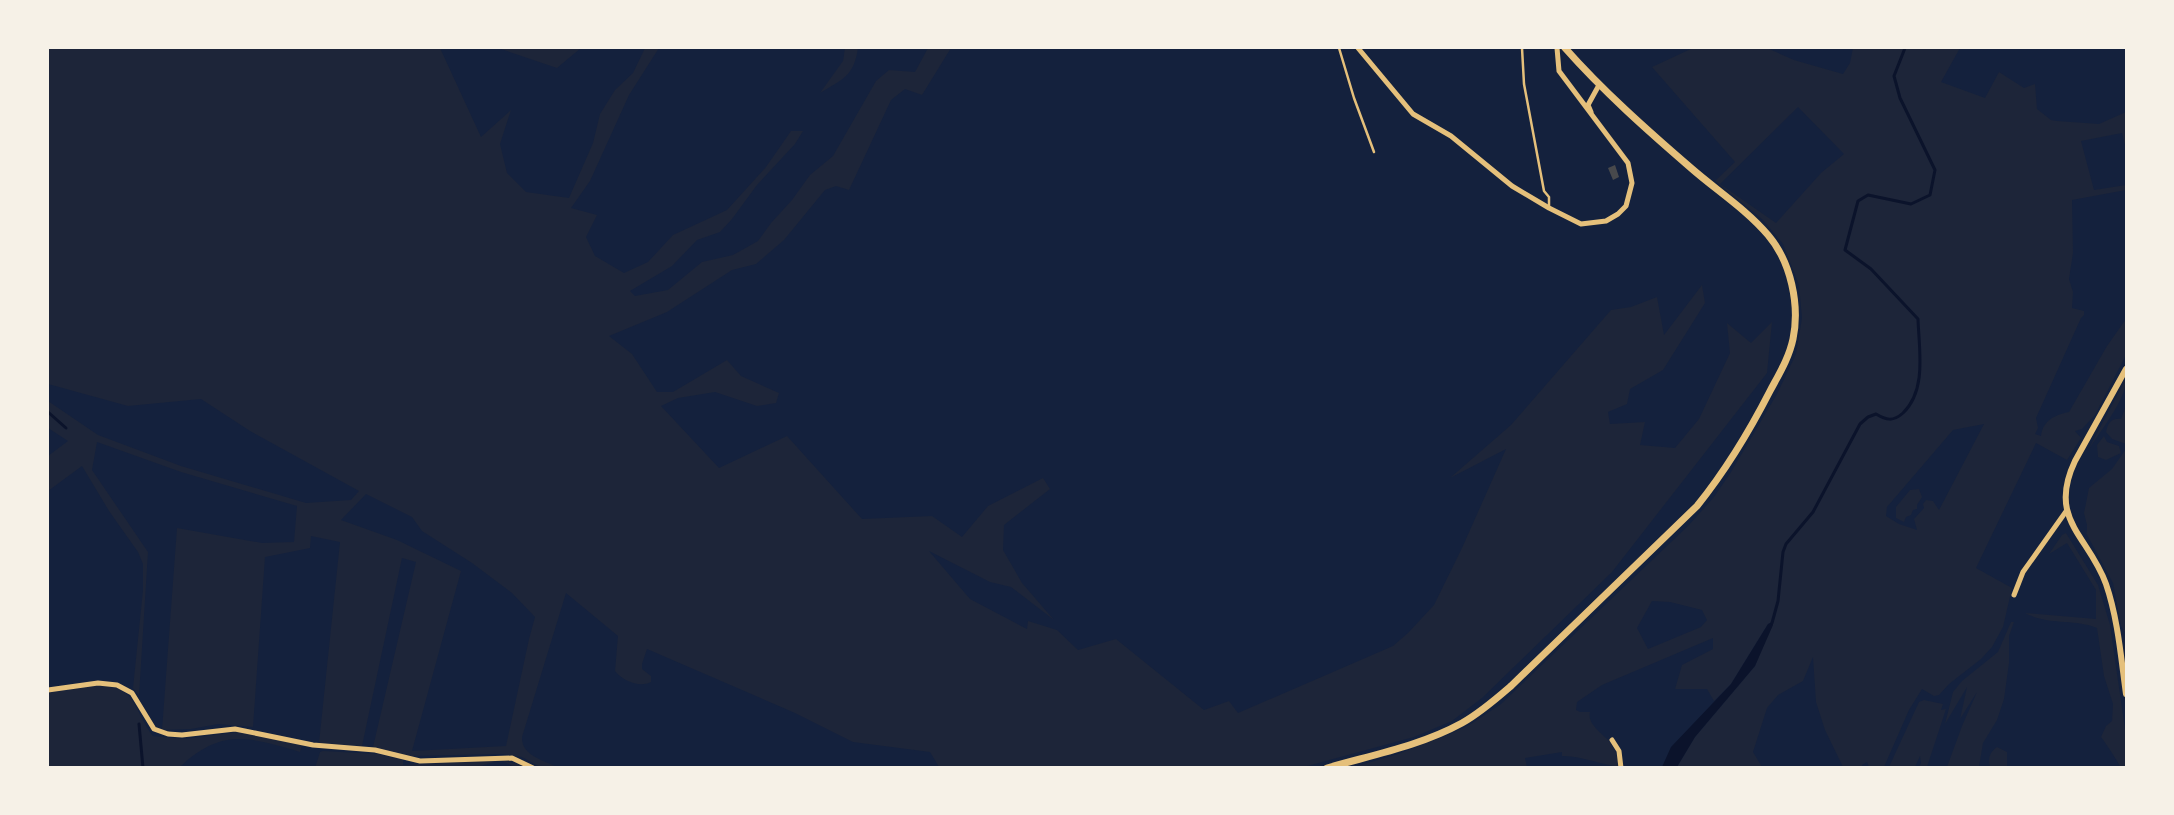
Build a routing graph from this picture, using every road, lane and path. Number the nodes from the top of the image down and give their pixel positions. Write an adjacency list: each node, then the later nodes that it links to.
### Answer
1 (1339, 48): 8 (lane)
2 (1358, 48): 9 (street)
3 (1522, 48): 9 (lane)
4 (1556, 48): 7 (street)
5 (1565, 48): 6 (main road)
6 (1599, 85): 7 (street); 17 (main road)
7 (1595, 122): 9 (street)
8 (1374, 152)
9 (1548, 208)
10 (2126, 369): 11 (street)
11 (2067, 510): 12 (street); 14 (street)
12 (2014, 595)
13 (48, 690): 16 (street)
14 (2126, 694)
15 (1612, 740): 18 (street)
16 (533, 768)
17 (1327, 768)
18 (1621, 768)

